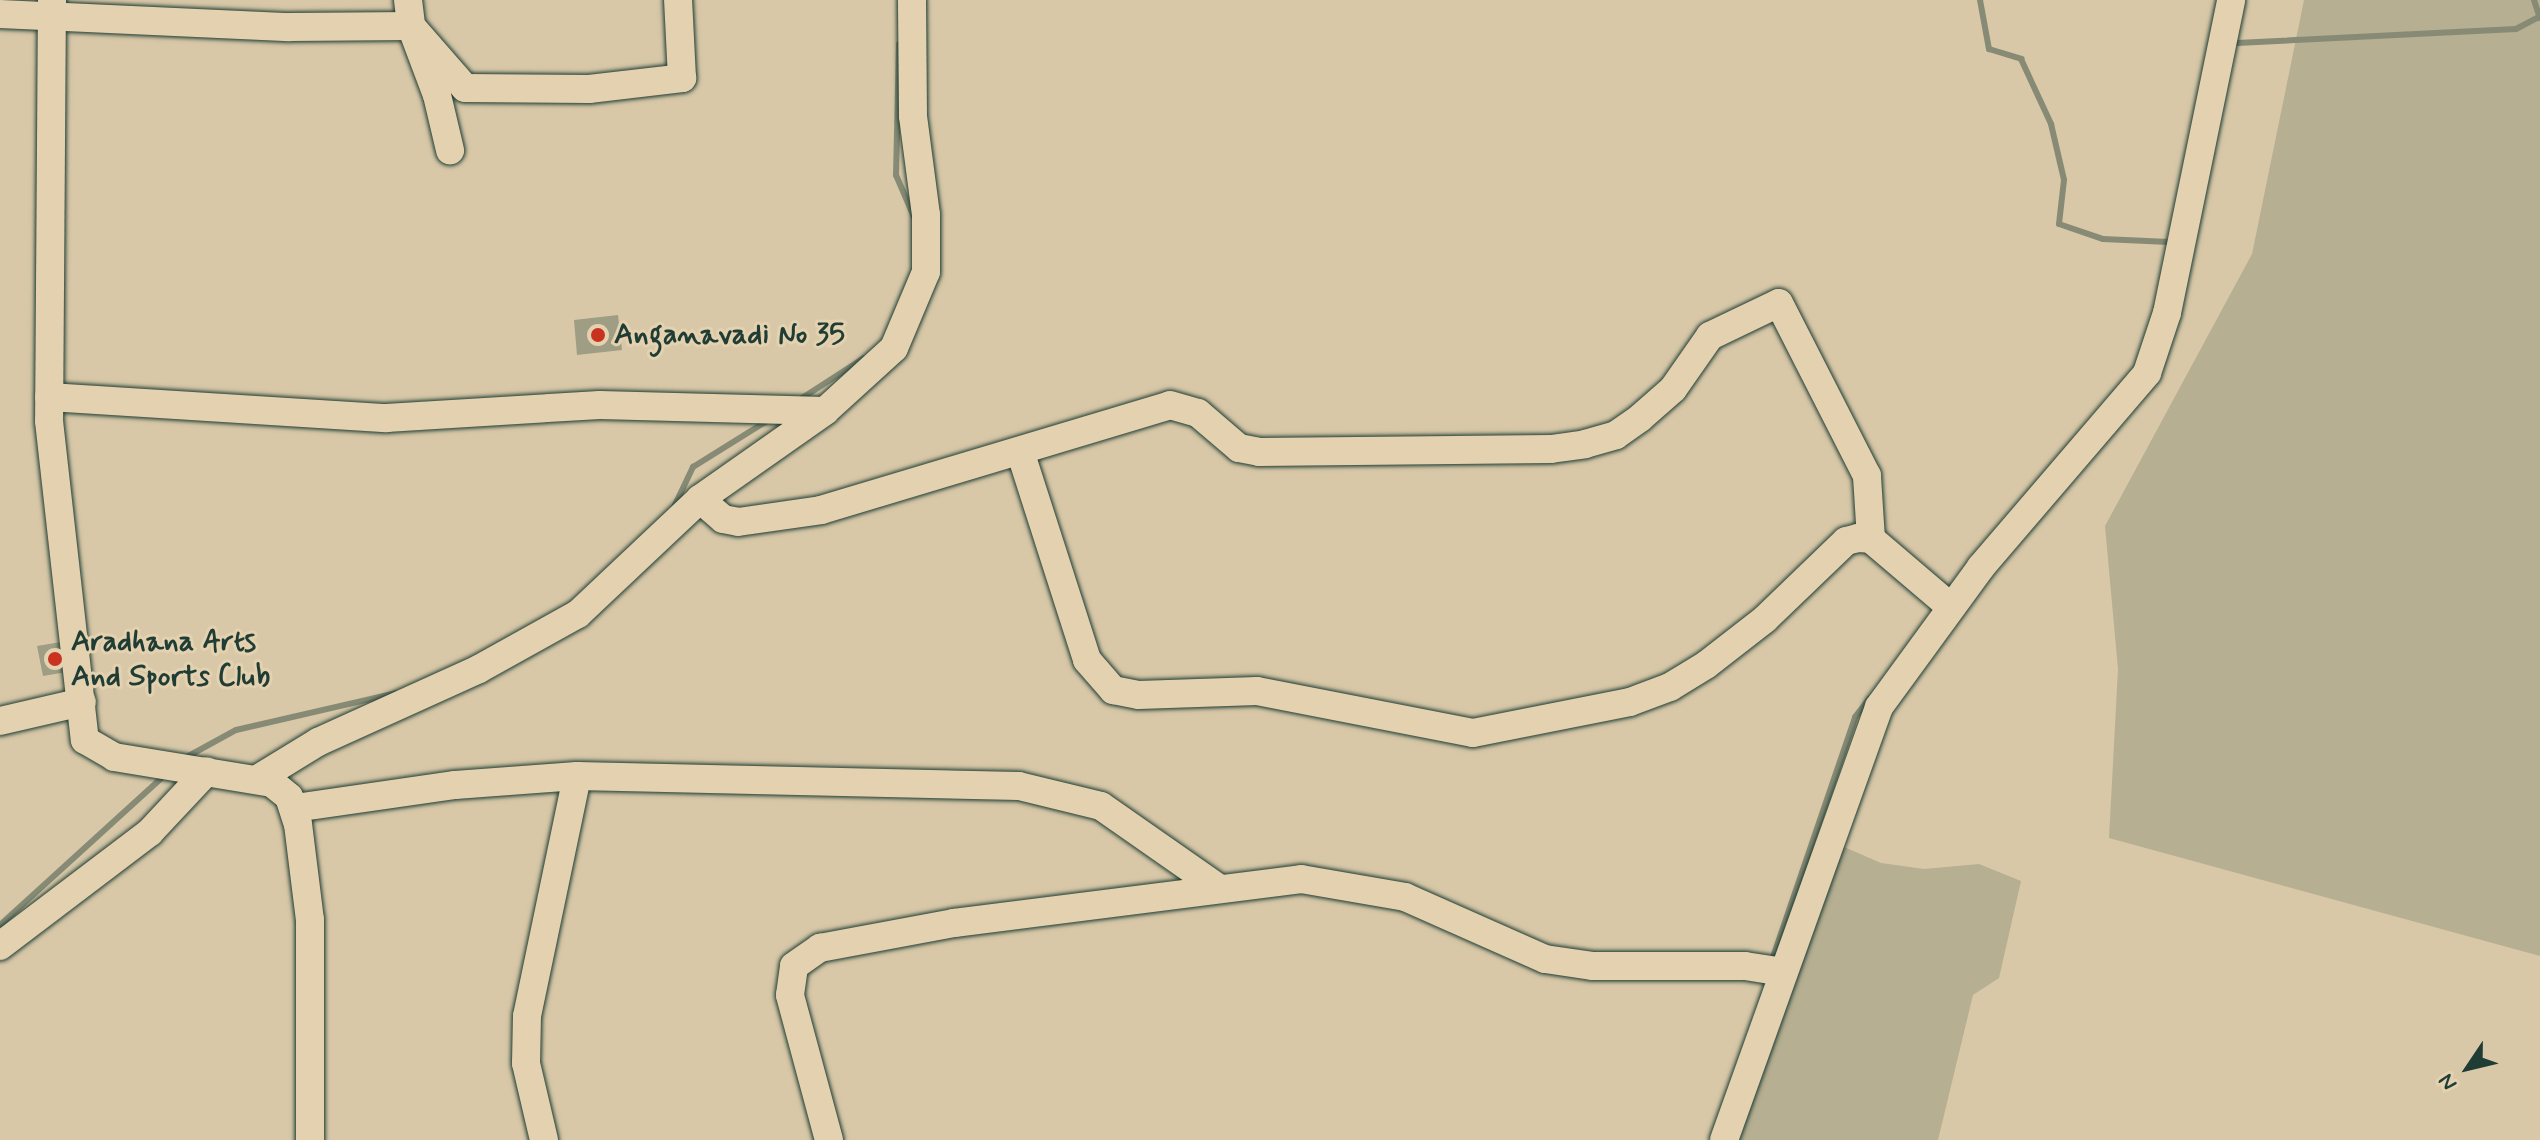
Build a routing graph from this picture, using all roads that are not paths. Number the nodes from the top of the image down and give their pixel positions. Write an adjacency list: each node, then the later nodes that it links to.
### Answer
1 (678, 0): 5 (street)
2 (912, 0): 9 (street)
3 (2231, 0): 13 (street)
4 (52, 6): 5 (street); 6 (street); 8 (street)
5 (410, 13): 7 (street)
6 (0, 14)
7 (450, 150)
8 (49, 397): 9 (street); 14 (street)
9 (825, 411): 11 (street)
10 (1021, 454): 11 (street); 12 (street); 12 (street)
11 (700, 499): 18 (street)
12 (1871, 539): 13 (street)
13 (1951, 607): 22 (street)
14 (82, 702): 15 (street); 16 (street)
15 (0, 721)
16 (200, 775): 18 (street); 21 (street)
17 (577, 776): 19 (street); 20 (street); 24 (street)
18 (256, 780): 19 (street)
19 (295, 808): 23 (street)
20 (1217, 887): 22 (street); 25 (street)
21 (0, 946)
22 (1779, 971): 26 (street)
23 (310, 1140)
24 (544, 1140)
25 (829, 1140)
26 (1724, 1140)

